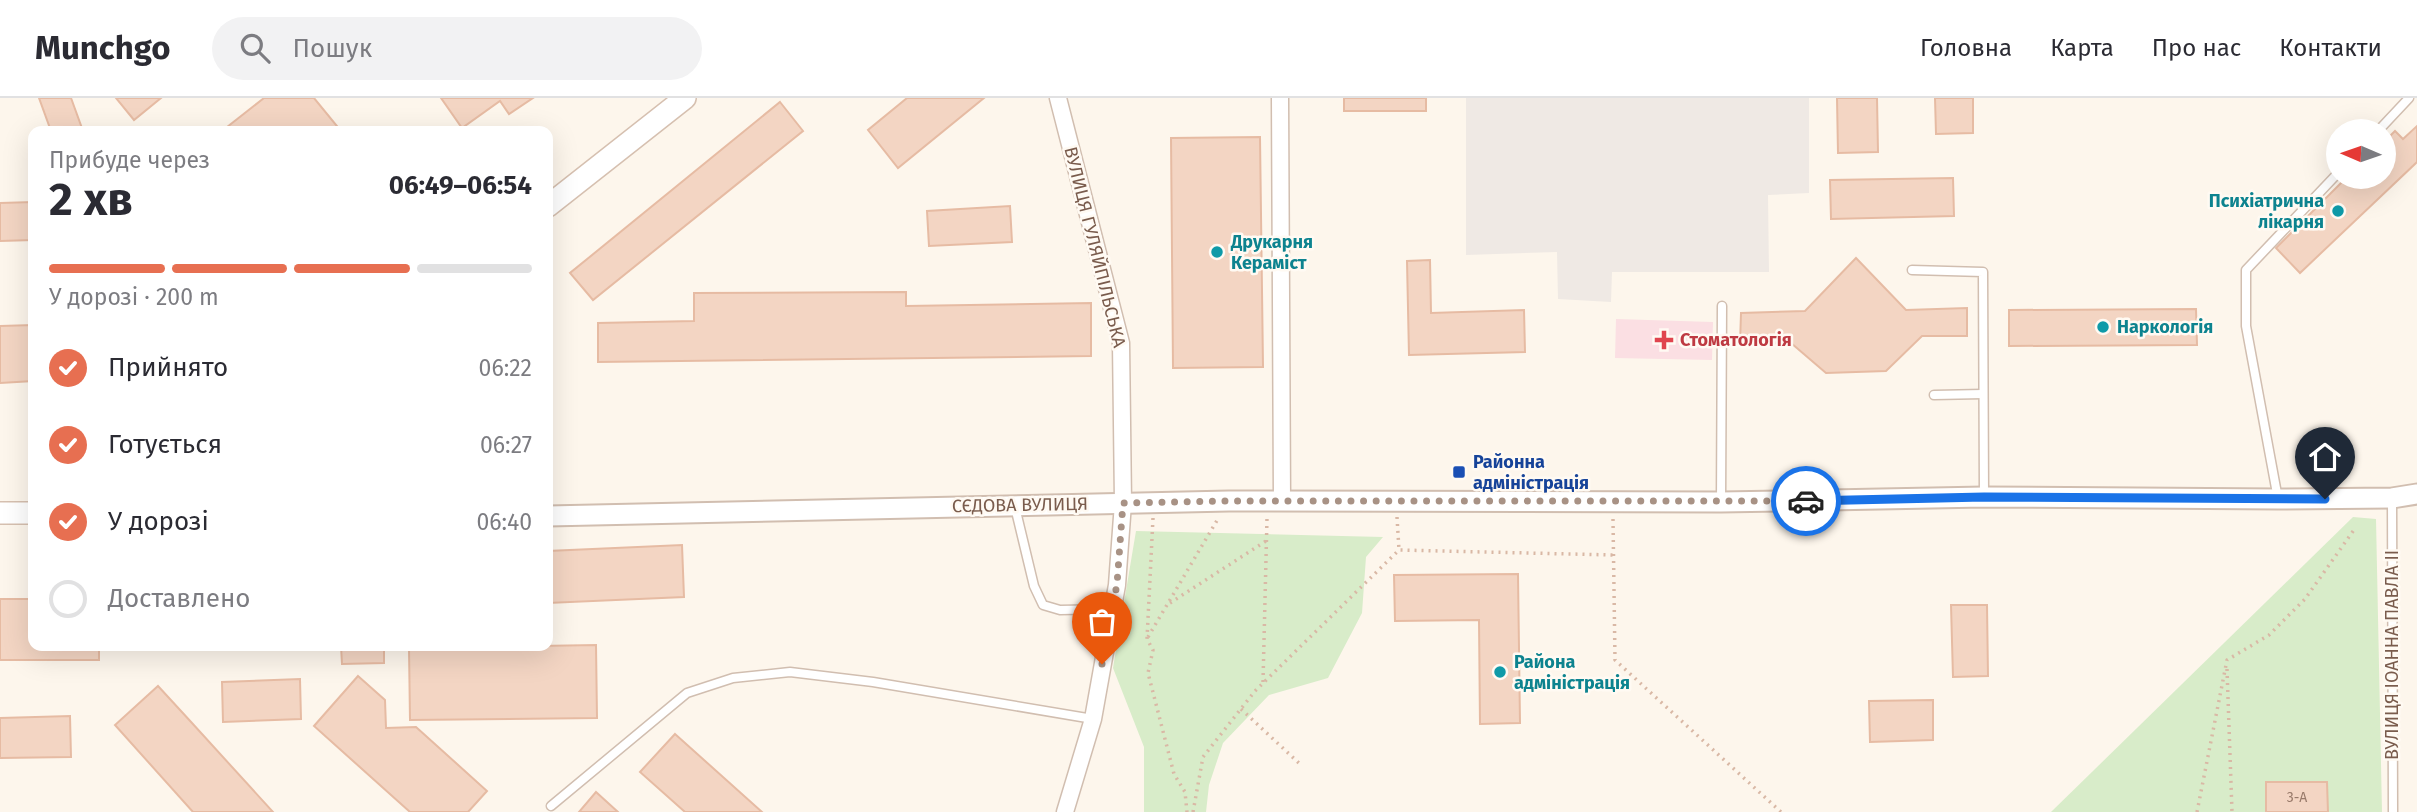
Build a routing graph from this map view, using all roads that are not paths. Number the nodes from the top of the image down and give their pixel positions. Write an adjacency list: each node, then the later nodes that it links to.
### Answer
1 (685, 98): 7 (main road)
2 (1058, 98): 18 (street, ВУЛИЦЯ ГУЛЯЙПІЛЬСЬКА)
3 (1280, 98): 16 (street)
4 (2409, 98): 5 (lane)
5 (2389, 119)
6 (2326, 186): 15 (lane)
7 (553, 202)
8 (1912, 270): 10 (lane)
9 (1722, 306): 17 (lane)
10 (1983, 394): 11 (lane); 13 (lane)
11 (1934, 395)
12 (2417, 494): 14 (street, СЄДОВА ВУЛИЦЯ)
13 (1984, 497): 15 (street, СЄДОВА ВУЛИЦЯ); 17 (street, СЄДОВА ВУЛИЦЯ)
14 (2392, 498): 15 (street, СЄДОВА ВУЛИЦЯ); 27 (lane, ВУЛИЦЯ ІОАННА ПАВЛА ІІ)
15 (2278, 499)
16 (1275, 501): 17 (street, СЄДОВА ВУЛИЦЯ); 18 (street, СЄДОВА ВУЛИЦЯ)
17 (1721, 502)
18 (1123, 503): 19 (street, СЄДОВА ВУЛИЦЯ); 23 (street, ВУЛИЦЯ ГУЛЯЙПІЛЬСЬКА)
19 (1015, 505): 22 (street, СЄДОВА ВУЛИЦЯ); 23 (lane)
20 (0, 513): 21 (main road)
21 (28, 513)
22 (553, 515)
23 (1111, 609): 24 (street, ВУЛИЦЯ ГУЛЯЙПІЛЬСЬКА)
24 (1093, 719): 25 (lane); 26 (street, ВУЛИЦЯ ГУЛЯЙПІЛЬСЬКА)
25 (551, 806)
26 (1065, 812)
27 (2393, 812)

